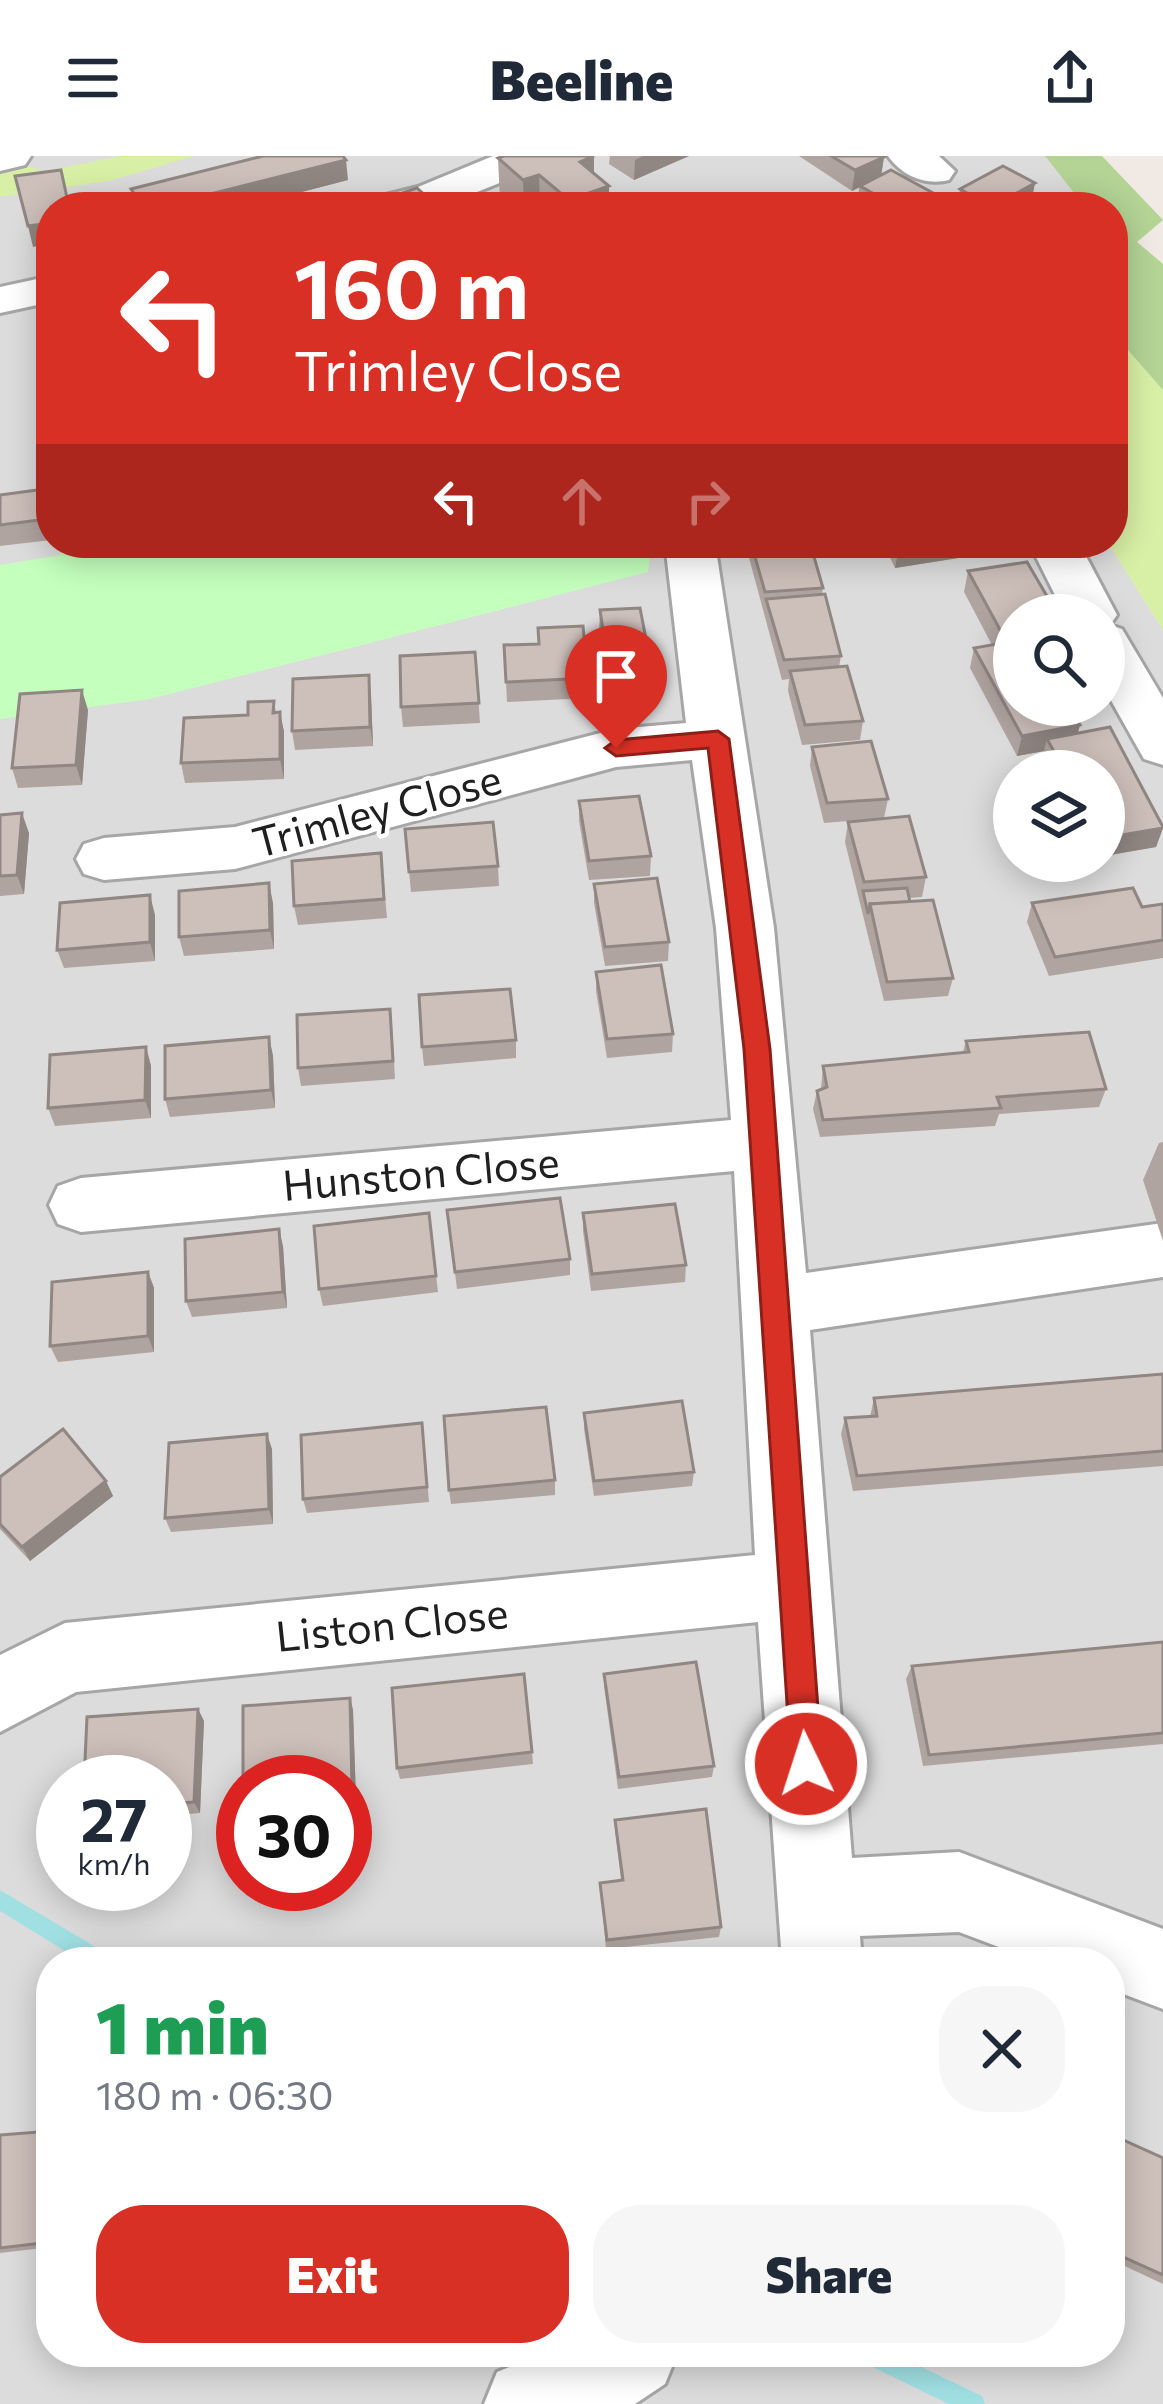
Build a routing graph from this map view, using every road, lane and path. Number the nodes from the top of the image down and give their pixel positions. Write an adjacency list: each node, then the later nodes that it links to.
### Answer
1 (10, 156): 3 (street)
2 (530, 156): 4 (street)
3 (0, 158)
4 (427, 192)
5 (36, 292): 6 (street)
6 (0, 300)
7 (691, 558): 11 (street)
8 (1062, 558): 9 (street)
9 (1080, 594)
10 (1125, 678): 12 (street)
11 (718, 739): 13 (street, Trimley Close); 14 (street)
12 (1163, 746)
13 (104, 859)
14 (760, 1143): 15 (street, Hunston Close); 17 (street)
15 (80, 1205)
16 (1163, 1250): 17 (street)
17 (777, 1306): 18 (street)
18 (794, 1585): 19 (street, Liston Close); 20 (street)
19 (0, 1696)
20 (818, 1930): 21 (street)
21 (1105, 1947)
22 (1125, 1955): 23 (street)
23 (1163, 1969)

